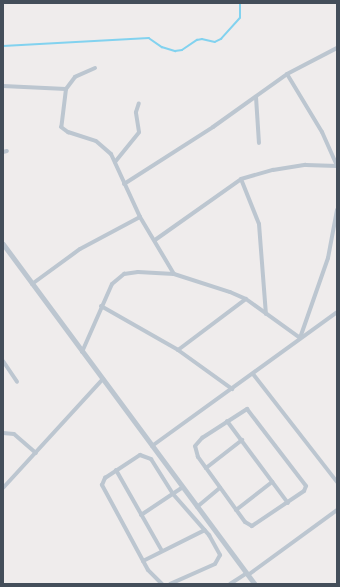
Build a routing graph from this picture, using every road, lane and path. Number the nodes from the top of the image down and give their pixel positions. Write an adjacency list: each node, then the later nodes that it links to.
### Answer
1 (337, 48): 3 (street)
2 (95, 68): 5 (street)
3 (287, 74): 6 (street); 10 (street)
4 (3, 86): 5 (street)
5 (66, 89): 9 (street)
6 (256, 97): 8 (street); 12 (street)
7 (139, 103): 9 (street)
8 (259, 142)
9 (116, 162): 12 (street)
10 (337, 166): 11 (street)
11 (241, 179): 15 (street); 22 (street)
12 (124, 184): 14 (street)
13 (337, 210): 23 (street)
14 (140, 217): 15 (street); 18 (street)
15 (155, 240): 17 (street)
16 (3, 245): 18 (street)
17 (174, 274): 19 (street); 20 (street)
18 (32, 284): 25 (street)
19 (246, 299): 22 (street); 24 (street)
20 (101, 306): 24 (street); 25 (street)
21 (337, 312): 23 (street)
22 (266, 314): 23 (street)
23 (300, 338): 27 (street)
24 (178, 350): 30 (street)
25 (82, 352): 28 (street)
26 (3, 361): 29 (street)
27 (253, 374): 30 (street); 39 (street)
28 (102, 379): 34 (street); 35 (street)
29 (17, 382)
30 (232, 389): 34 (street)
31 (227, 421): 33 (street); 36 (street); 44 (street)
32 (3, 433): 35 (street)
33 (242, 440): 36 (street); 38 (street)
34 (152, 446): 40 (street)
35 (36, 453): 41 (street)
36 (206, 468): 42 (street)
37 (116, 470): 43 (street); 48 (street); 51 (street)
38 (272, 482): 44 (street); 46 (street)
39 (337, 482)
40 (183, 487): 43 (street); 45 (street)
41 (3, 488)
42 (220, 488): 45 (street); 46 (street)
43 (173, 494): 48 (street); 49 (street)
44 (288, 503): 46 (street)
45 (197, 507): 52 (street)
46 (236, 510)
47 (337, 510): 52 (street)
48 (141, 515): 50 (street)
49 (205, 530): 50 (street); 54 (street)
50 (162, 551): 51 (street)
51 (143, 561): 53 (street)
52 (247, 574): 55 (street); 56 (street)
53 (162, 584)
54 (170, 584)
55 (230, 584)
56 (255, 584)

